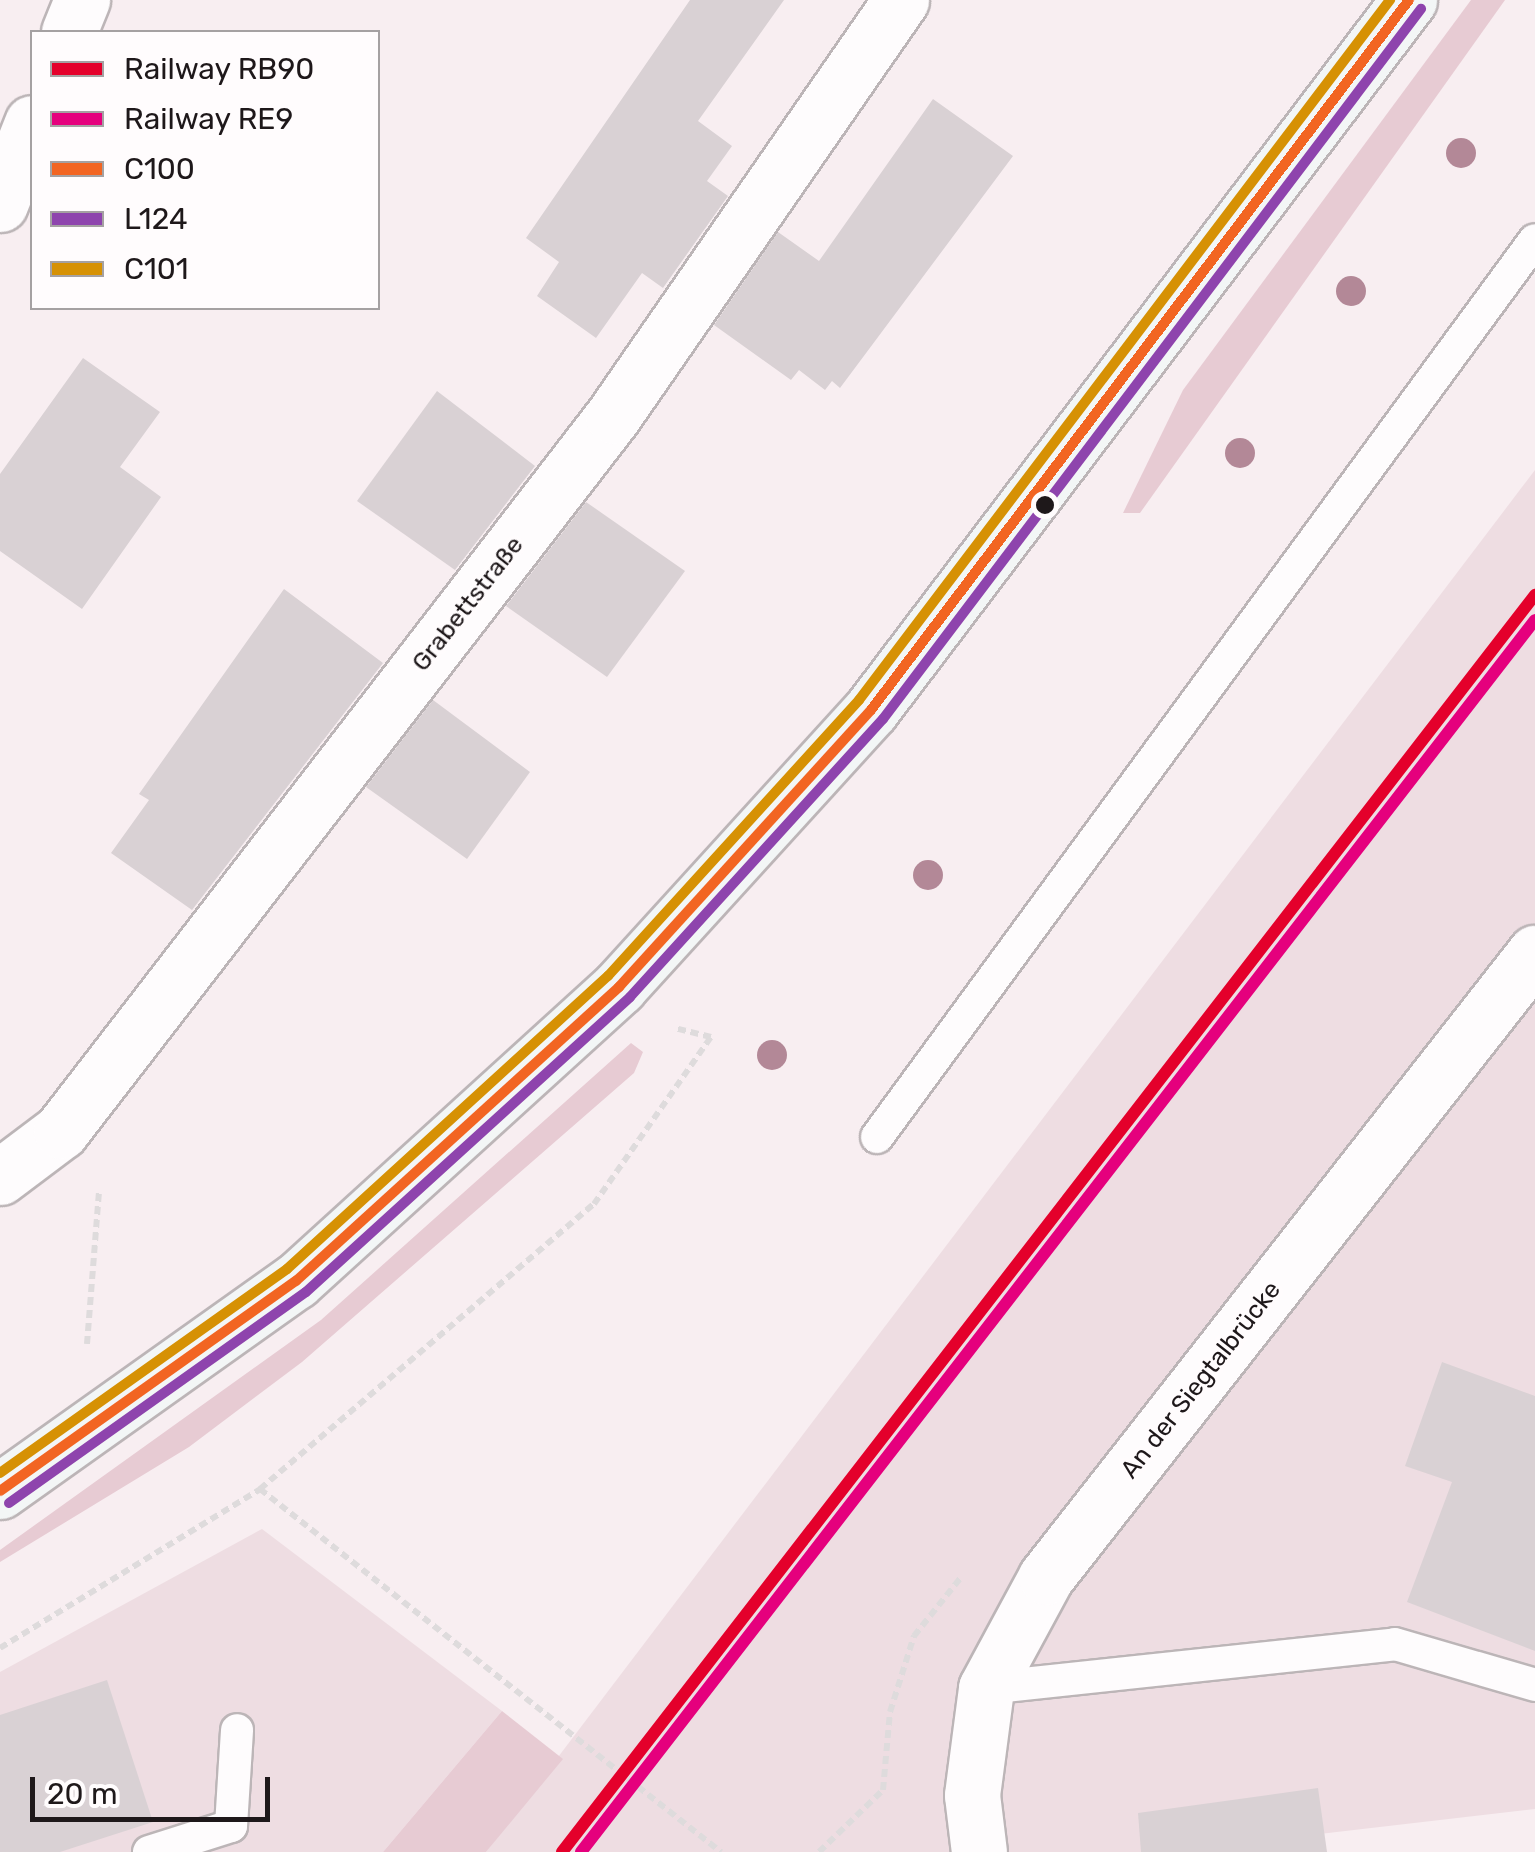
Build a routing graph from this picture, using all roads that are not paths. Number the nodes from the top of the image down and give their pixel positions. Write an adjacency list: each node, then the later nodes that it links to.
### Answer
1 (82, 0): 4 (street)
2 (901, 0): 10 (street, Grabettstraße)
3 (1408, 0): 11 (main road)
4 (70, 30)
5 (30, 129): 6 (street)
6 (0, 204)
7 (1535, 240): 9 (lane)
8 (1535, 953): 13 (street, An der Siegtalbrücke)
9 (877, 1137)
10 (16, 1166)
11 (0, 1491)
12 (1535, 1685): 13 (lane)
13 (986, 1688): 16 (street, An der Siegtalbrücke)
14 (237, 1730): 15 (lane)
15 (149, 1852)
16 (979, 1852)

